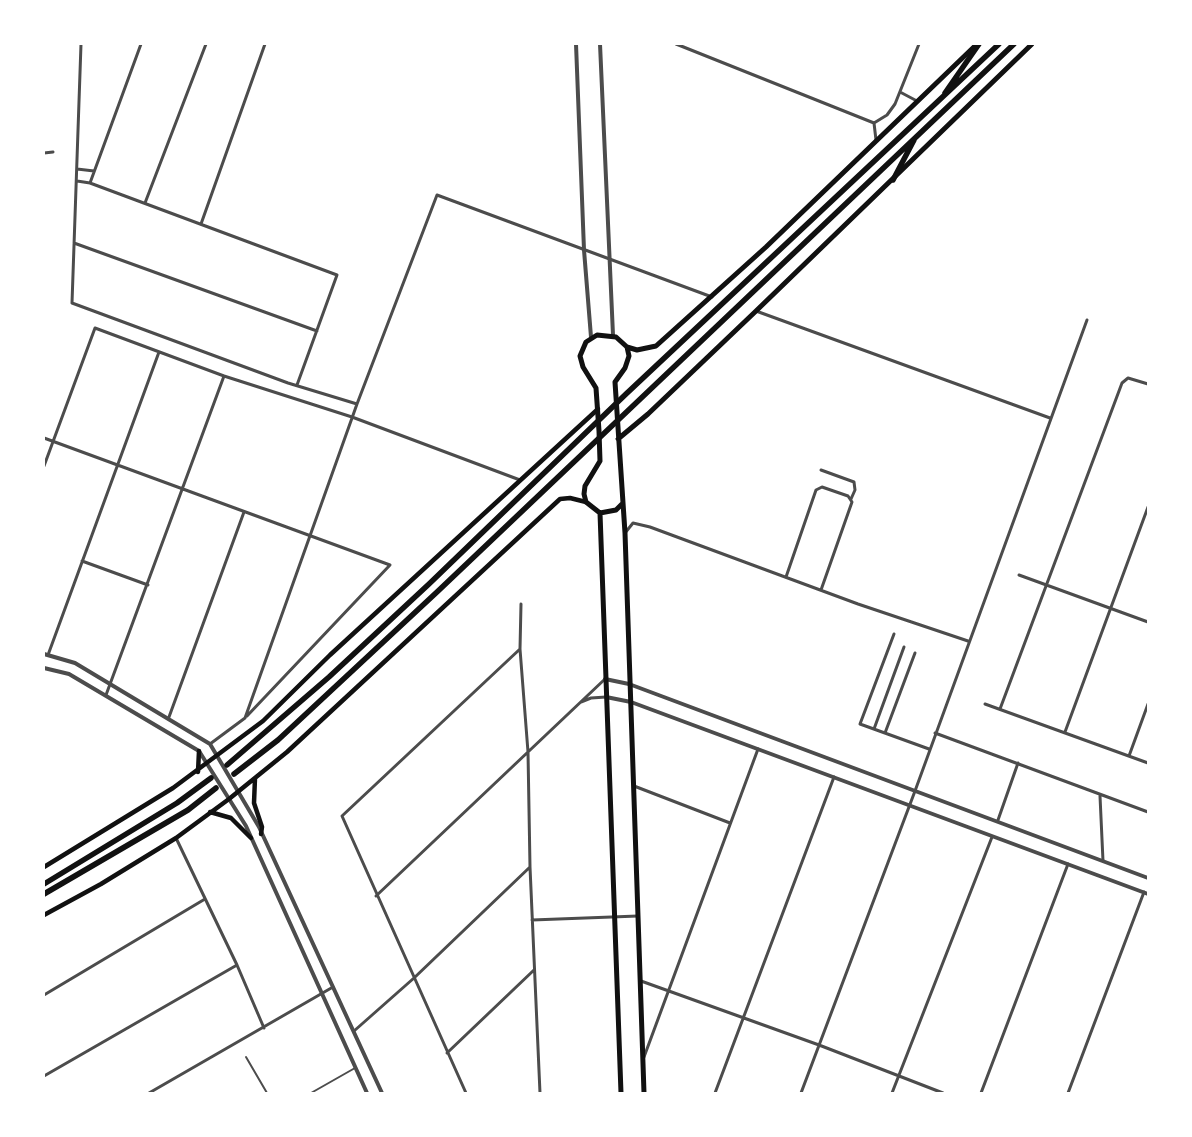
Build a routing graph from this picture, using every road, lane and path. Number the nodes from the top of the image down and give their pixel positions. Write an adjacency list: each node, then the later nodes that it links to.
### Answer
1 (81, 44): 21 (street)
2 (141, 44): 22 (street)
3 (206, 44): 26 (street)
4 (265, 44): 27 (street)
5 (576, 44): 29 (street)
6 (600, 44): 30 (street)
7 (676, 44): 16 (street)
8 (919, 44): 13 (street)
9 (978, 44): 14 (main road); 15 (highway)
10 (999, 44): 15 (highway)
11 (1014, 44): 17 (highway)
12 (1032, 44): 23 (main road)
13 (900, 92): 14 (street); 16 (street)
14 (917, 101): 18 (main road)
15 (936, 105): 104 (highway)
16 (874, 123): 18 (street)
17 (918, 134): 23 (highway); 106 (highway)
18 (876, 140): 31 (main road)
19 (53, 152): 20 (street)
20 (44, 153)
21 (77, 169): 22 (street); 24 (street)
22 (94, 171): 25 (street)
23 (893, 180): 32 (main road)
24 (76, 181): 25 (street); 28 (street)
25 (90, 183): 26 (street)
26 (145, 203): 27 (street)
27 (201, 224): 34 (street)
28 (74, 243): 34 (street); 41 (street)
29 (584, 250): 30 (street); 36 (street); 42 (street)
30 (608, 259): 31 (street); 35 (street)
31 (712, 297): 37 (main road)
32 (756, 311): 45 (street); 47 (main road)
33 (1087, 320): 45 (street)
34 (317, 331): 41 (street)
35 (613, 335): 36 (main road); 37 (main road)
36 (591, 337): 43 (main road)
37 (627, 347): 47 (main road)
38 (160, 352): 39 (street); 48 (street); 49 (street)
39 (224, 376): 44 (street); 53 (street)
40 (1148, 384): 66 (street)
41 (297, 385): 42 (street)
42 (357, 404): 44 (street)
43 (598, 409): 52 (main road); 55 (main road)
44 (352, 417): 52 (street); 61 (street)
45 (1050, 418): 72 (street)
46 (44, 438): 48 (street)
47 (618, 439): 56 (main road)
48 (53, 441): 49 (street); 50 (street)
49 (117, 465): 53 (street); 62 (street)
50 (44, 466)
51 (821, 470): 54 (street)
52 (520, 480): 99 (main road)
53 (183, 489): 58 (street); 65 (street)
54 (851, 499): 64 (street); 67 (street)
55 (586, 502): 59 (main road); 109 (main road)
56 (622, 504): 59 (main road); 60 (main road)
57 (1148, 507): 69 (street)
58 (244, 512): 61 (street); 88 (street)
59 (600, 513): 78 (main road)
60 (625, 533): 64 (street); 80 (main road)
61 (309, 536): 89 (street); 89 (street)
62 (82, 561): 65 (street); 76 (street)
63 (1019, 574): 66 (street)
64 (786, 577): 67 (street)
65 (148, 585): 79 (street)
66 (1047, 585): 69 (street); 87 (street)
67 (821, 590): 72 (street)
68 (521, 604): 74 (street)
69 (1111, 608): 70 (street); 91 (street)
70 (1148, 622)
71 (894, 634): 90 (street)
72 (968, 641): 93 (street)
73 (904, 647): 90 (street)
74 (520, 649): 98 (street); 133 (street)
75 (915, 653): 92 (street)
76 (46, 654): 79 (street)
77 (44, 668): 81 (street)
78 (605, 679): 80 (street); 82 (main road); 84 (street)
79 (110, 683): 81 (street); 88 (street)
80 (629, 684): 83 (main road); 112 (street)
81 (106, 695): 97 (street)
82 (606, 697): 83 (street); 84 (street); 137 (main road)
83 (631, 702): 95 (street); 110 (main road)
84 (579, 704): 98 (street)
85 (985, 704): 87 (street)
86 (1148, 704): 100 (street)
87 (1000, 709): 91 (street)
88 (169, 717): 94 (street)
89 (245, 718): 94 (street)
90 (874, 729): 92 (street)
91 (1065, 732): 100 (street)
92 (885, 733): 96 (street)
93 (935, 733): 96 (street); 101 (street)
94 (210, 744): 99 (street)
95 (758, 748): 107 (street); 120 (street)
96 (929, 749): 112 (street)
97 (199, 751): 103 (street); 105 (main road)
98 (528, 752): 128 (street); 133 (street)
99 (217, 756): 103 (main road); 113 (street)
100 (1129, 756): 102 (street)
101 (1018, 763): 114 (street); 119 (street)
102 (1148, 763)
103 (207, 764): 105 (main road); 115 (street)
104 (227, 765)
105 (198, 772): 127 (main road)
106 (234, 774)
107 (834, 777): 116 (street); 147 (street)
108 (211, 778): 130 (highway)
109 (255, 778): 113 (main road); 121 (main road)
110 (634, 786): 120 (street); 136 (main road)
111 (216, 788): 132 (highway)
112 (915, 791): 116 (street); 119 (street)
113 (238, 792): 115 (main road); 121 (street)
114 (1100, 796): 118 (street); 125 (street)
115 (229, 799): 117 (main road); 124 (street)
116 (909, 806): 122 (street); 150 (street)
117 (210, 812): 123 (main road); 124 (main road)
118 (1148, 812)
119 (998, 820): 125 (street)
120 (730, 823): 144 (street)
121 (262, 834): 124 (street); 143 (street)
122 (992, 837): 126 (street); 156 (street)
123 (176, 838): 134 (street); 135 (main road)
124 (251, 838): 145 (street)
125 (1103, 862): 129 (street)
126 (1068, 864): 131 (street); 170 (street)
127 (44, 867)
128 (530, 867): 138 (street); 141 (street)
129 (1148, 878)
130 (44, 884)
131 (1146, 893): 171 (street)
132 (44, 894)
133 (376, 896): 141 (street)
134 (205, 899): 139 (street); 146 (street)
135 (44, 915)
136 (638, 916): 137 (street); 142 (main road)
137 (615, 917): 138 (street); 164 (main road)
138 (532, 920): 140 (street)
139 (237, 965): 148 (street); 155 (street)
140 (534, 970): 151 (street); 163 (street)
141 (414, 978): 149 (street); 151 (street)
142 (640, 981): 144 (street); 153 (main road)
143 (334, 987): 145 (street); 149 (street)
144 (668, 990): 147 (street); 153 (street)
145 (322, 992): 148 (street); 154 (street)
146 (44, 995)
147 (744, 1019): 150 (street); 166 (street)
148 (264, 1028): 157 (street)
149 (354, 1031): 161 (street)
150 (819, 1045): 156 (street); 167 (street)
151 (447, 1053): 162 (street)
152 (246, 1057): 158 (lane)
153 (642, 1061): 165 (main road)
154 (355, 1068): 159 (lane); 160 (street)
155 (44, 1076)
156 (898, 1077): 168 (street); 169 (street)
157 (148, 1093)
158 (267, 1093)
159 (311, 1093)
160 (366, 1093)
161 (382, 1093)
162 (466, 1093)
163 (540, 1093)
164 (621, 1093)
165 (644, 1093)
166 (715, 1093)
167 (801, 1093)
168 (892, 1093)
169 (942, 1093)
170 (981, 1093)
171 (1068, 1093)

